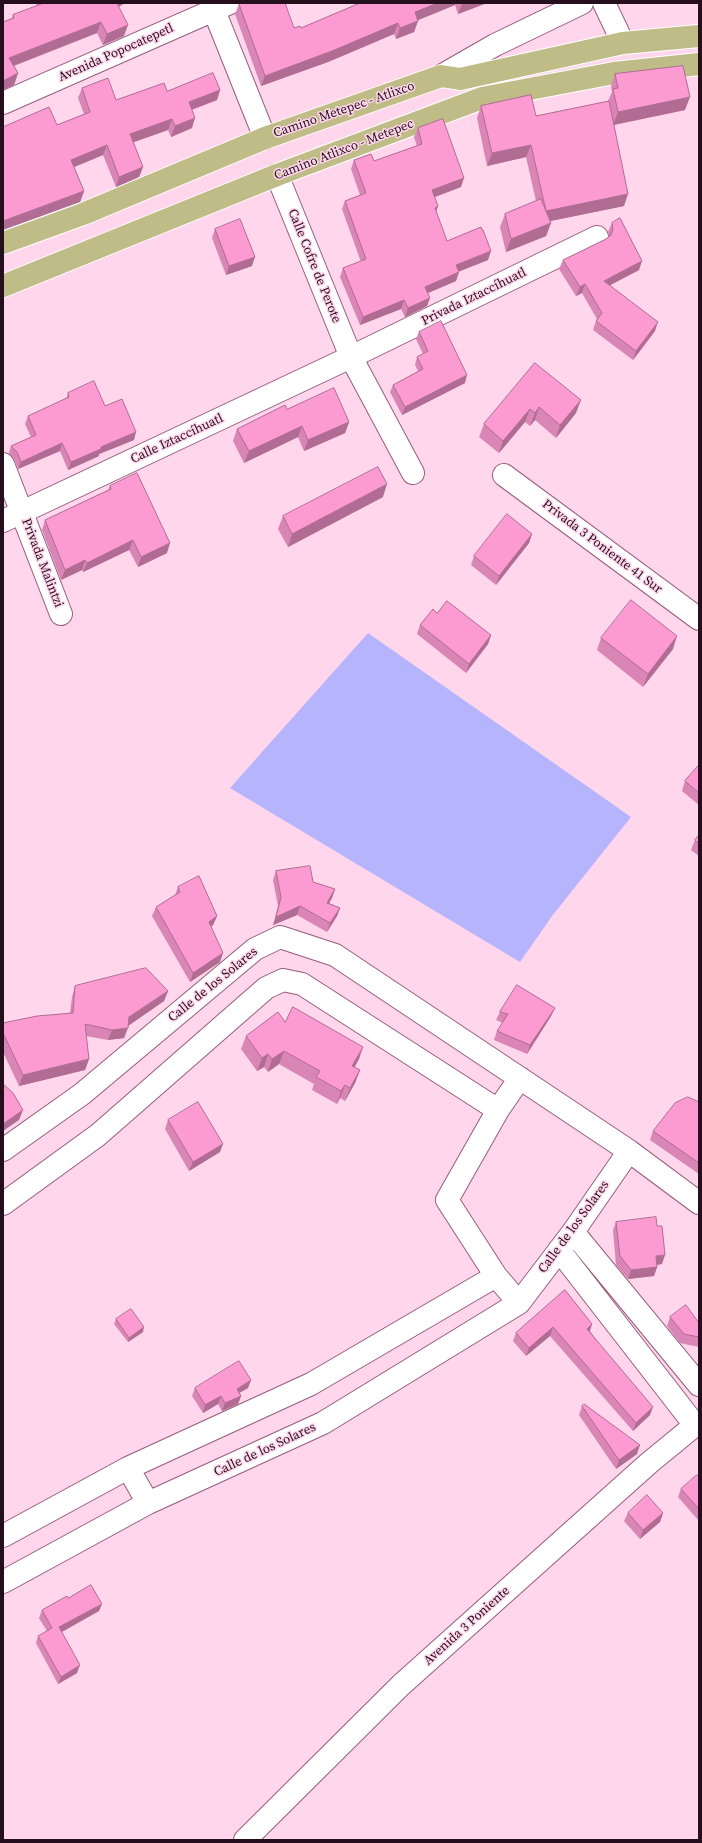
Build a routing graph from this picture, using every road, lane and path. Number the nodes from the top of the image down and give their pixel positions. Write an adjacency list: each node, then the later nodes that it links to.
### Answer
1 (582, 3): 7 (street)
2 (604, 3): 5 (street)
3 (218, 5): 8 (street, Avenida Popocatepetl); 9 (street)
4 (699, 36): 5 (main road, Camino Metepec - Atlixco)
5 (623, 43): 7 (main road, Camino Metepec - Atlixco)
6 (699, 64): 10 (main road, Camino Atlixco - Metepec)
7 (441, 76): 9 (main road, Camino Metepec - Atlixco)
8 (3, 103)
9 (265, 138): 12 (main road, Camino Metepec - Atlixco)
10 (277, 175): 13 (main road, Camino Atlixco - Metepec); 14 (street, Calle Cofre de Perote)
11 (597, 237): 14 (street, Privada Iztaccíhuatl)
12 (3, 243)
13 (3, 286)
14 (351, 357): 16 (street, Calle Cofre de Perote); 18 (street, Calle Iztaccíhuatl)
15 (3, 464): 18 (street, Privada Malintzi)
16 (413, 473)
17 (504, 475): 21 (street, Privada 3 Poniente 41 Sur)
18 (23, 512): 19 (street, Calle Iztaccíhuatl); 20 (street, Privada Malintzi)
19 (3, 521)
20 (61, 614)
21 (699, 620)
22 (520, 1078): 23 (street); 24 (street, Calle de los Solares); 25 (street, Calle de los Solares)
23 (498, 1110): 27 (street); 30 (street)
24 (3, 1150)
25 (629, 1151): 26 (street, Calle de los Solares); 28 (street, Calle de los Solares)
26 (699, 1203)
27 (3, 1204)
28 (573, 1232): 29 (street, Calle de los Solares); 32 (street)
29 (559, 1250): 31 (street, Calle de los Solares); 33 (street)
30 (496, 1276): 31 (street); 34 (street)
31 (519, 1303): 35 (street, Calle de los Solares)
32 (699, 1384)
33 (697, 1423): 38 (street, Avenida 3 Poniente)
34 (128, 1468): 35 (street); 36 (street)
35 (148, 1503): 37 (street, Calle de los Solares)
36 (3, 1536)
37 (3, 1582)
38 (245, 1840)

